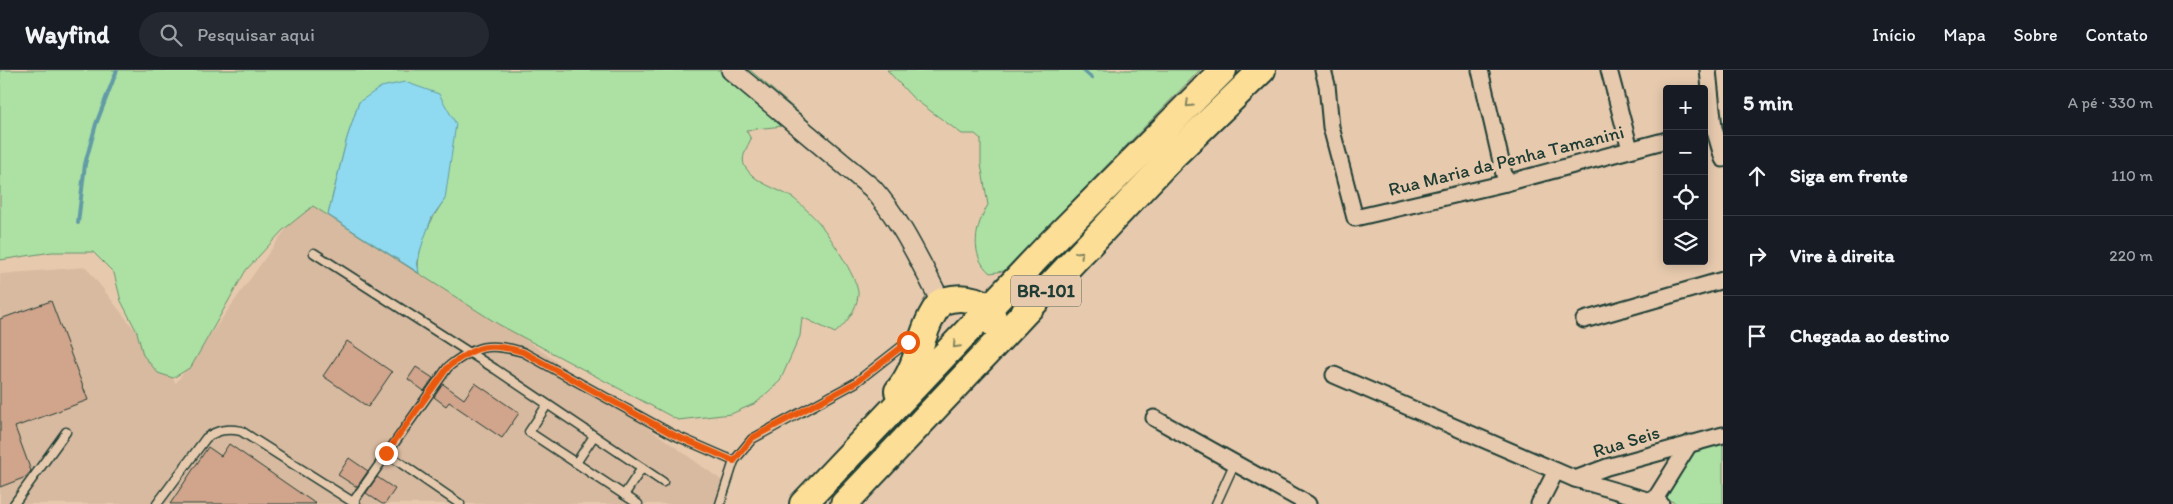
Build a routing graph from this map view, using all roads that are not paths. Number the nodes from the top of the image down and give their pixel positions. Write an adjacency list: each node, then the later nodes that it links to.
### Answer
1 (731, 70): 16 (street)
2 (1223, 70): 13 (highway, one-way to 13)
3 (1262, 70): 22 (highway, BR-101, one-way to 3)
4 (1323, 70): 12 (street, Rua Maria da Penha Tamanini)
5 (1480, 70): 12 (street)
6 (1609, 70): 10 (street)
7 (1708, 70): 8 (street)
8 (1709, 130): 11 (street)
9 (1663, 141): 10 (street, Rua Maria da Penha Tamanini)
10 (1630, 149): 12 (street, Rua Maria da Penha Tamanini)
11 (1723, 159)
12 (1506, 183)
13 (1048, 246): 16 (highway); 17 (highway)
14 (314, 252): 20 (lane)
15 (1723, 280): 18 (street)
16 (952, 299): 17 (highway); 19 (highway)
17 (989, 309): 28 (highway); 47 (highway, BR-101, one-way to 47)
18 (1584, 320)
19 (926, 327): 31 (lane); 46 (highway)
20 (469, 353): 23 (lane); 30 (lane); 31 (lane)
21 (1334, 375): 35 (street)
22 (963, 379): 28 (highway, BR-101); 49 (highway)
23 (547, 405): 27 (lane); 33 (lane)
24 (1154, 418): 32 (street)
25 (66, 432): 41 (lane)
26 (1723, 434): 29 (street, Rua Seis)
27 (594, 436): 33 (lane); 34 (lane)
28 (903, 442): 48 (highway, BR-101)
29 (1690, 443): 36 (street, Rua Seis); 40 (street)
30 (386, 453): 39 (lane); 43 (lane)
31 (734, 461): 45 (lane)
32 (1235, 462): 50 (lane); 51 (street)
33 (576, 463): 38 (lane)
34 (642, 468): 37 (lane); 38 (lane)
35 (1556, 471): 36 (street); 52 (street)
36 (1574, 479): 40 (street)
37 (663, 482)
38 (624, 495): 44 (lane)
39 (354, 503): 42 (lane)
40 (1656, 503)
41 (14, 504)
42 (157, 504)
43 (460, 504)
44 (638, 504)
45 (720, 504)
46 (787, 504)
47 (802, 504)
48 (844, 504)
49 (863, 504)
50 (1216, 504)
51 (1308, 504)
52 (1539, 504)

